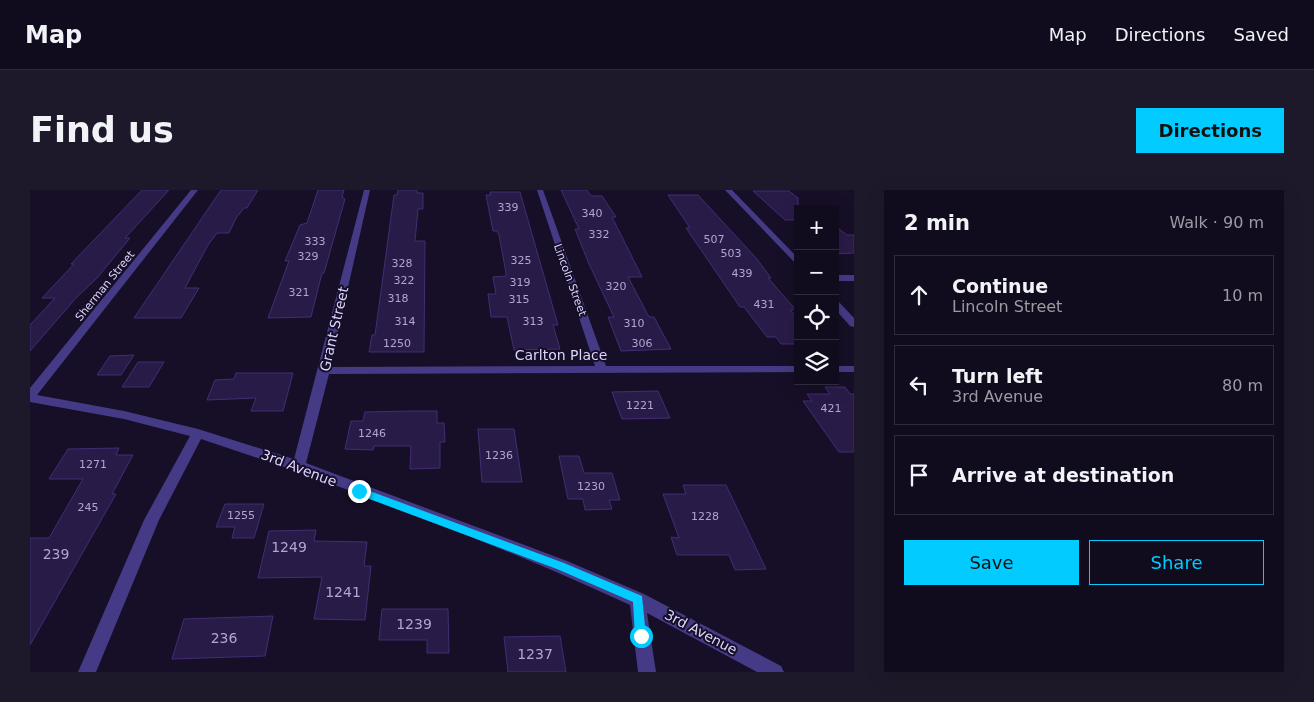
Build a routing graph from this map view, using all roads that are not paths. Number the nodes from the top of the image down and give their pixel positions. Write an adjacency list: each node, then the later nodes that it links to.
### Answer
1 (195, 190): 15 (street, Sherman Street)
2 (367, 190): 14 (street, Grant Street)
3 (540, 190): 13 (street, Lincoln Street)
4 (728, 190): 5 (street)
5 (794, 259)
6 (839, 278): 7 (street)
7 (854, 278)
8 (839, 307): 9 (street)
9 (854, 324)
10 (794, 369): 13 (street, Carlton Place)
11 (839, 369): 12 (street)
12 (854, 369)
13 (602, 370): 14 (street, Carlton Place)
14 (324, 371): 17 (street, Grant Street)
15 (30, 397): 16 (street, 3rd Avenue)
16 (198, 433): 17 (street, 3rd Avenue); 19 (street)
17 (299, 466): 18 (street, 3rd Avenue)
18 (638, 599): 20 (street); 21 (street, 3rd Avenue)
19 (87, 672)
20 (647, 672)
21 (775, 672)

